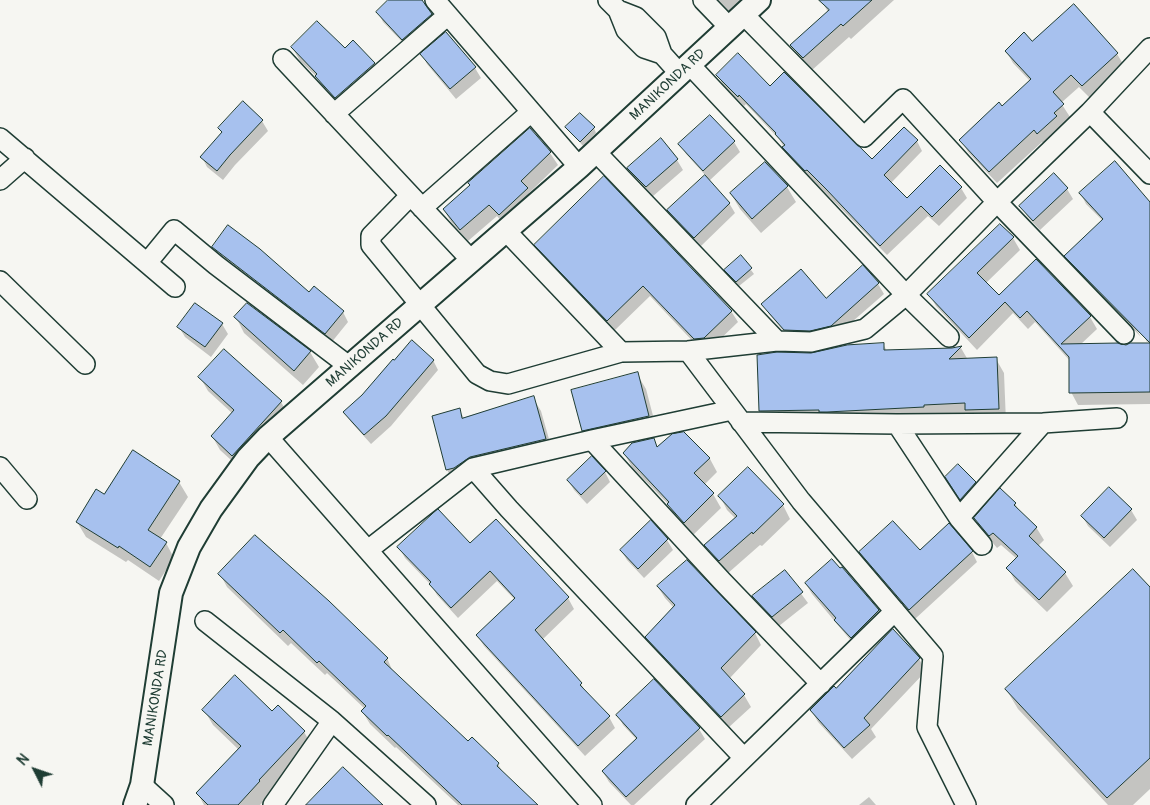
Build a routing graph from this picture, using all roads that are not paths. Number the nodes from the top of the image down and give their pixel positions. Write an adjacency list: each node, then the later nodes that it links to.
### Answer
1 (435, 0): 4 (street)
2 (703, 0): 5 (street)
3 (613, 5): 8 (street)
4 (448, 14): 9 (street); 11 (street)
5 (744, 14): 8 (street, MANIKONDA RD); 19 (street)
6 (1150, 48): 10 (street)
7 (283, 59): 11 (street)
8 (685, 69): 13 (street, MANIKONDA RD); 25 (street)
9 (531, 112): 15 (street); 18 (street)
10 (1090, 112): 16 (street); 19 (street)
11 (334, 114): 18 (street)
12 (0, 138): 14 (street)
13 (596, 152): 15 (street, MANIKONDA RD); 29 (street)
14 (25, 158): 17 (street); 22 (street)
15 (579, 168): 20 (street, MANIKONDA RD)
16 (1150, 174)
17 (0, 180)
18 (416, 202): 21 (street); 26 (street)
19 (997, 202): 25 (street); 27 (street)
20 (506, 231): 21 (street, MANIKONDA RD); 31 (street)
21 (471, 260): 26 (street, MANIKONDA RD)
22 (147, 263): 24 (street); 33 (street)
23 (0, 281): 32 (street)
24 (175, 287)
25 (906, 295): 28 (street); 29 (street)
26 (419, 305): 31 (street); 33 (street, MANIKONDA RD)
27 (1124, 334)
28 (949, 336)
29 (777, 340): 30 (street)
30 (688, 351): 31 (street); 34 (street)
31 (622, 352)
32 (86, 364)
33 (350, 367): 38 (street, MANIKONDA RD)
34 (736, 416): 37 (street); 39 (street); 46 (street)
35 (1117, 418): 36 (street)
36 (1044, 423): 37 (street); 43 (street)
37 (898, 424): 43 (street)
38 (268, 437): 45 (street); 51 (street, MANIKONDA RD)
39 (592, 440): 41 (street); 48 (street)
40 (0, 467): 42 (street)
41 (473, 468): 45 (street); 50 (street)
42 (27, 499)
43 (959, 518): 44 (street)
44 (982, 545)
45 (368, 550): 55 (street)
46 (895, 611): 48 (street); 57 (street)
47 (205, 621): 49 (street)
48 (821, 684): 50 (street)
49 (332, 721): 53 (street); 54 (street)
50 (744, 758): 56 (street)
51 (138, 795): 52 (street)
52 (164, 805)
53 (273, 805)
54 (426, 805)
55 (592, 805)
56 (696, 805)
57 (966, 805)

